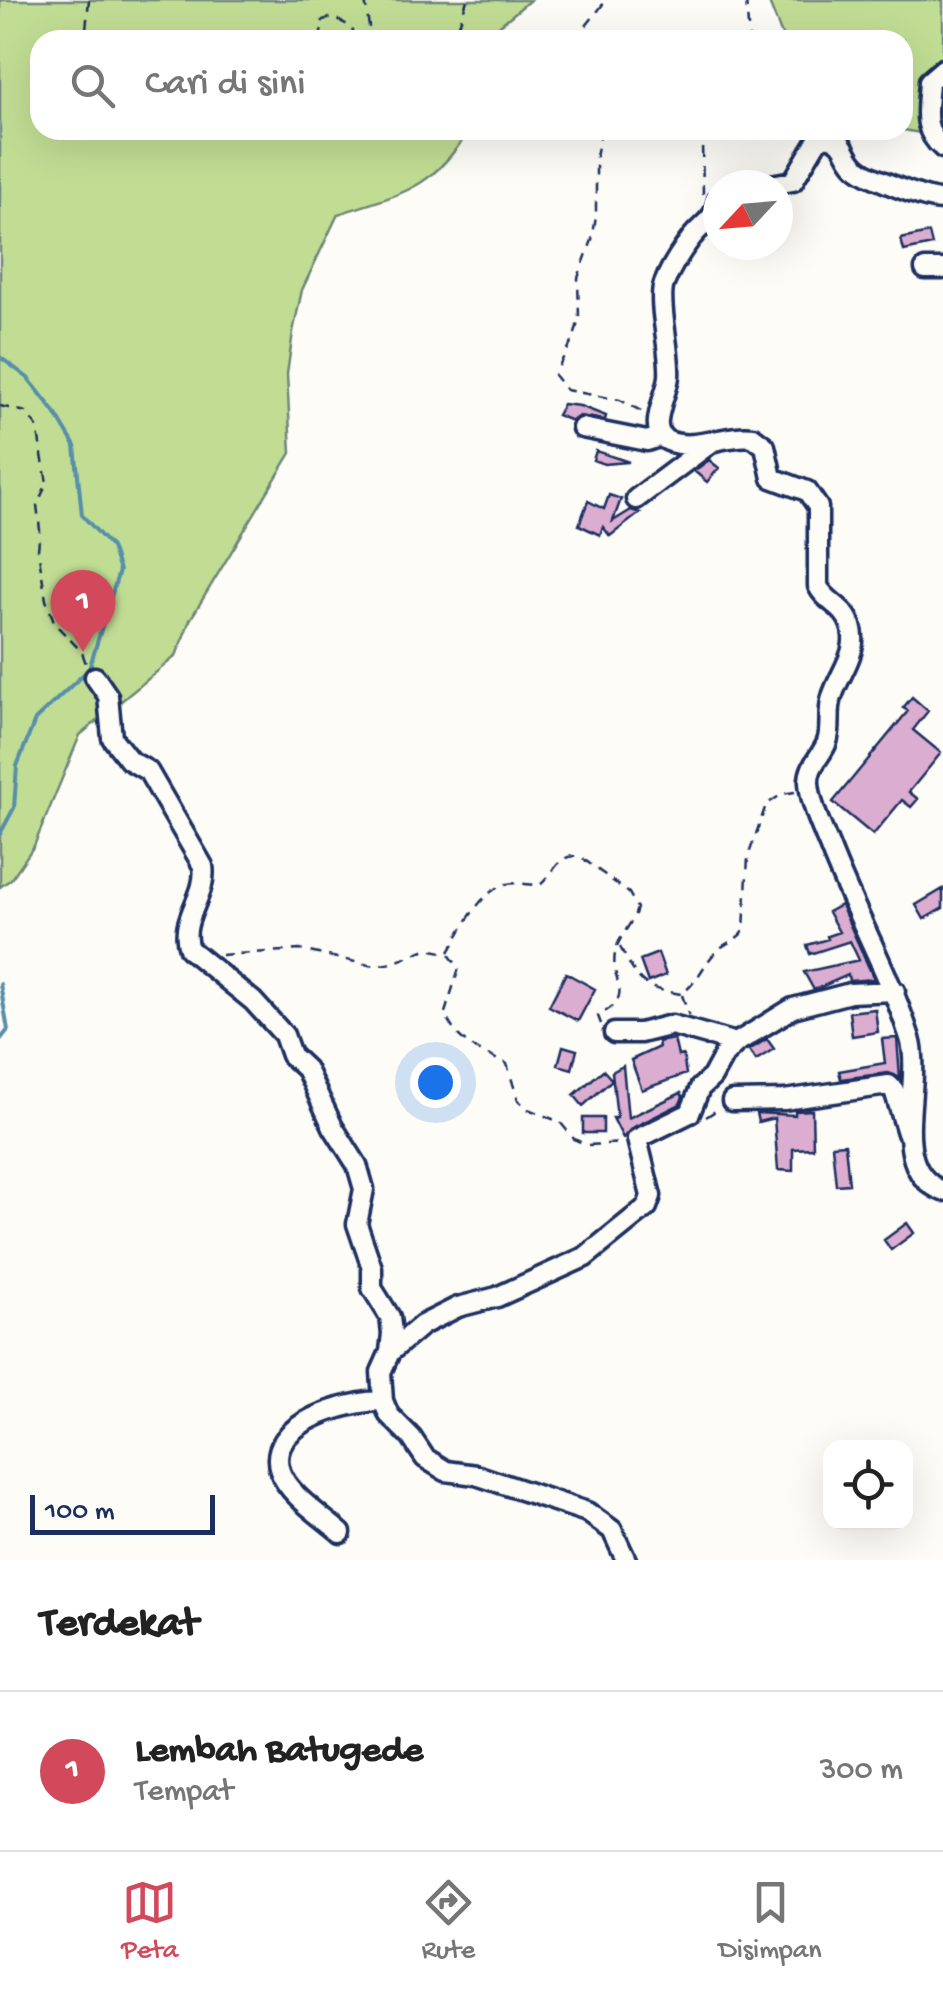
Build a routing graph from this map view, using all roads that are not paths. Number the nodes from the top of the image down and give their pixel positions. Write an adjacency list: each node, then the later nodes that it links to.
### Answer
1 (943, 70): 4 (street)
2 (819, 140): 5 (street)
3 (837, 140): 6 (street)
4 (943, 148)
5 (793, 179)
6 (943, 200)
7 (703, 226): 9 (street)
8 (582, 428): 9 (street)
9 (660, 428): 10 (street)
10 (712, 442): 11 (street); 13 (street)
11 (636, 499)
12 (90, 672): 19 (street)
13 (895, 991): 15 (street); 17 (street)
14 (614, 1033): 15 (street)
15 (736, 1042): 19 (street)
16 (732, 1102): 17 (street)
17 (910, 1138): 18 (street)
18 (943, 1191)
19 (390, 1352): 20 (street)
20 (382, 1400): 21 (street); 22 (street)
21 (340, 1533)
22 (626, 1560)

